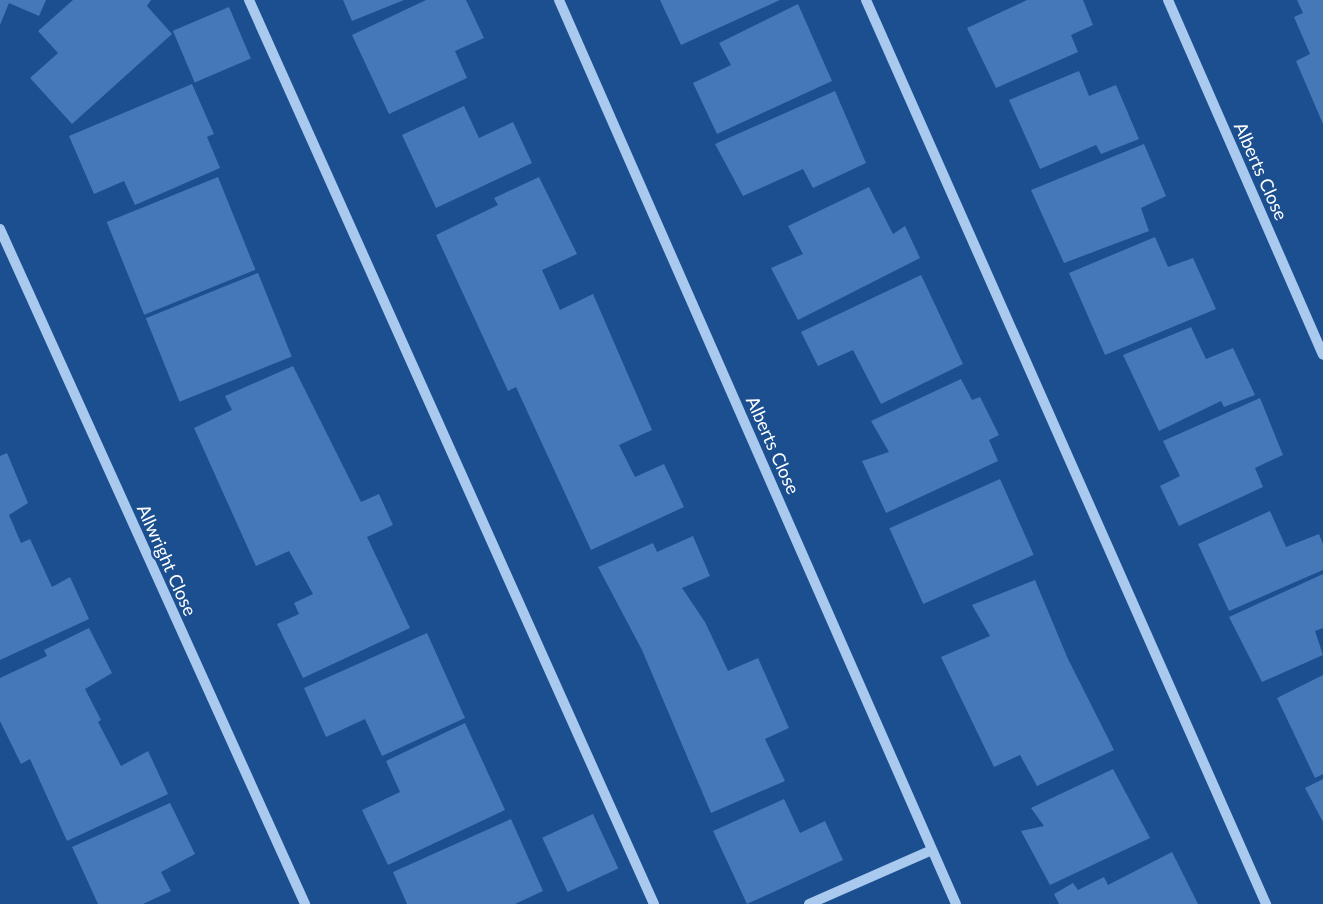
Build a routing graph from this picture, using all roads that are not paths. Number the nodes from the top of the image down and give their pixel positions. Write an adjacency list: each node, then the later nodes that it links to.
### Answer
1 (249, 0): 9 (street)
2 (559, 0): 7 (street, Alberts Close)
3 (866, 0): 12 (street)
4 (1168, 0): 6 (street, Alberts Close)
5 (0, 229): 8 (street, Allwright Close)
6 (1323, 355)
7 (933, 850): 10 (street); 11 (street, Alberts Close)
8 (305, 904)
9 (654, 904)
10 (809, 904)
11 (956, 904)
12 (1266, 904)

